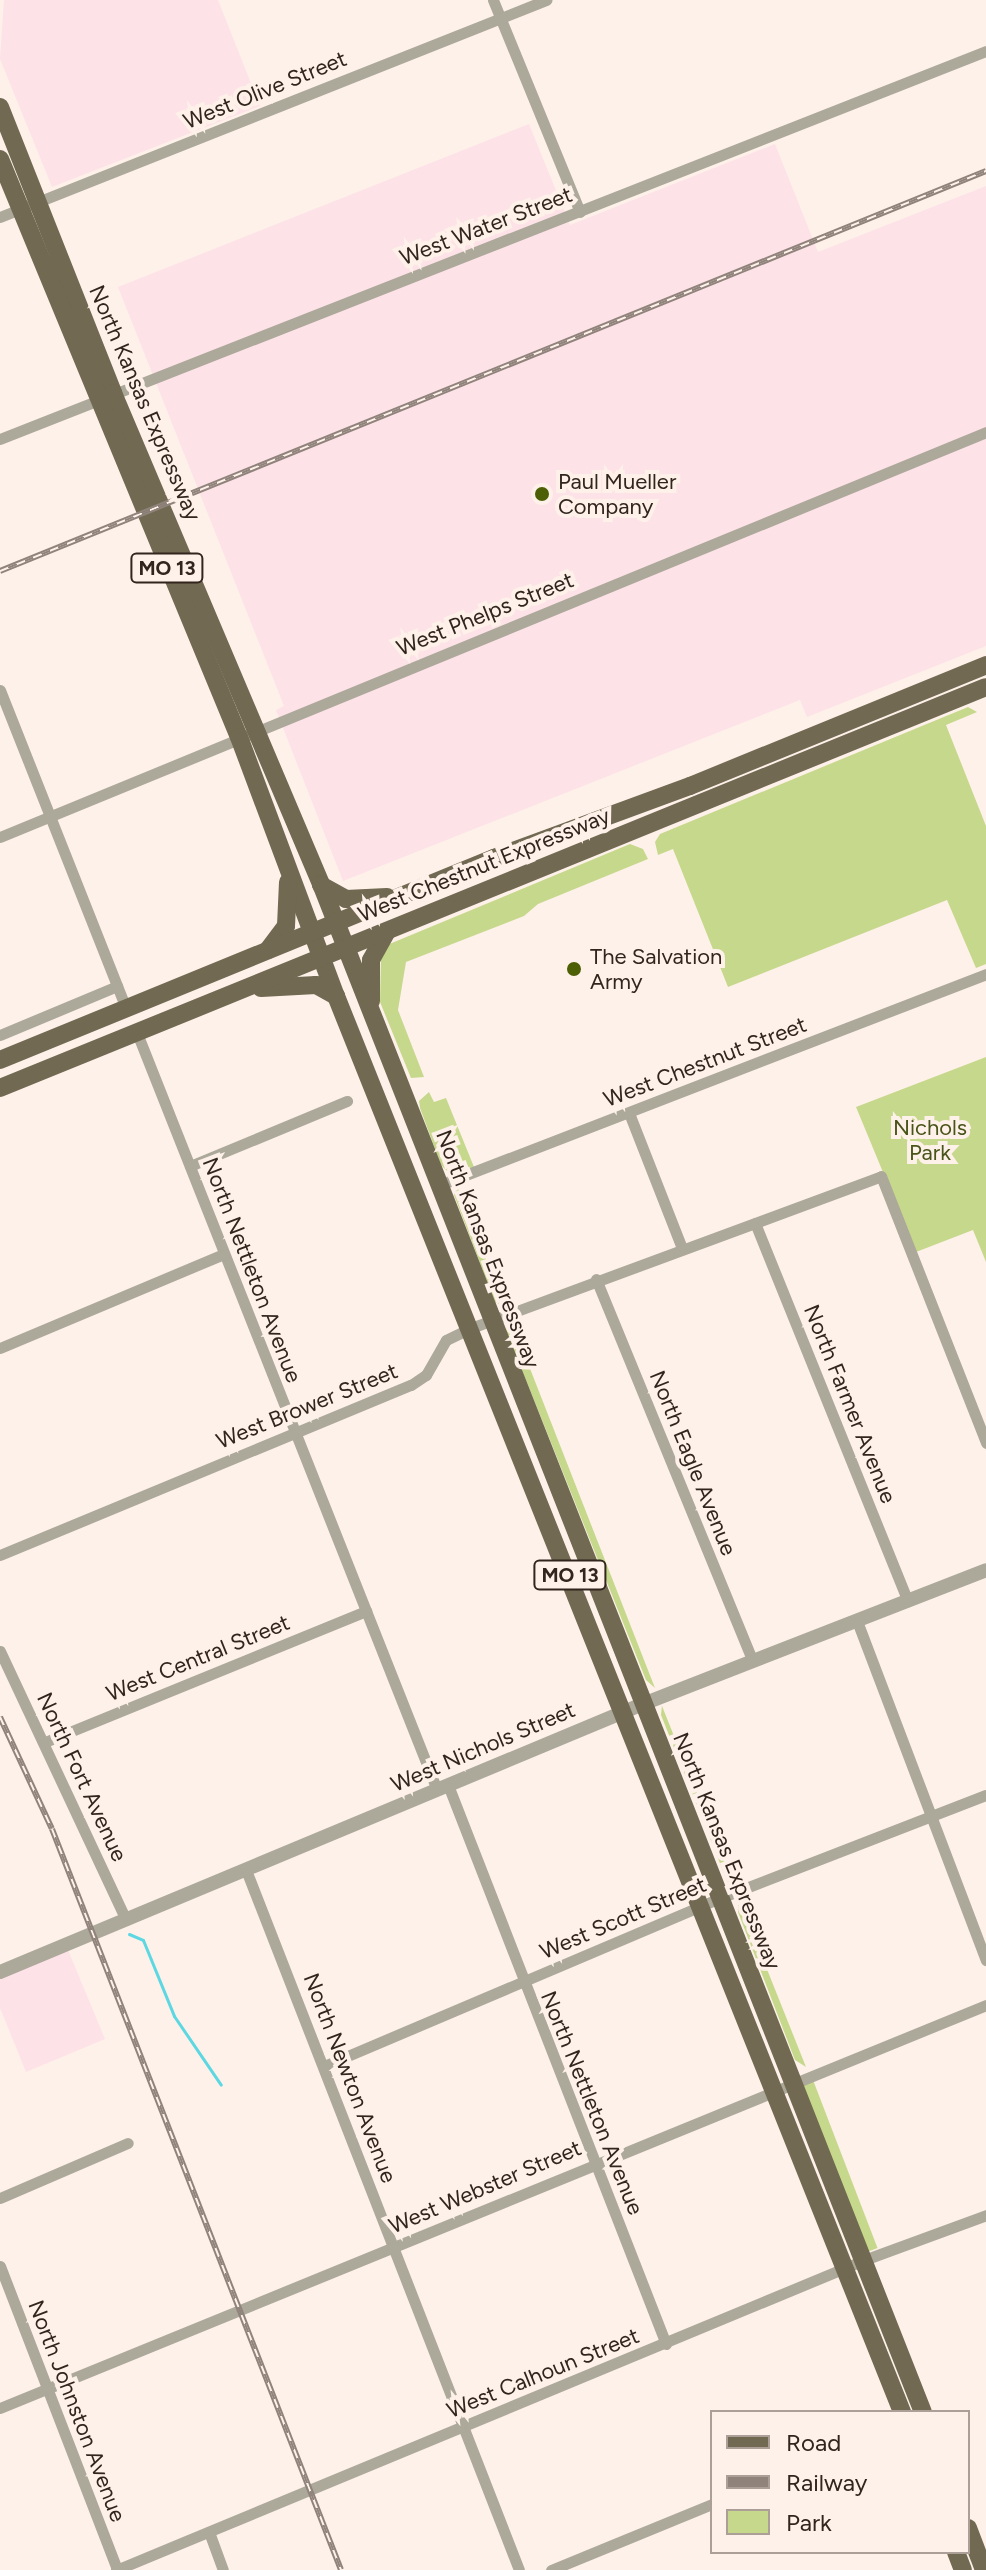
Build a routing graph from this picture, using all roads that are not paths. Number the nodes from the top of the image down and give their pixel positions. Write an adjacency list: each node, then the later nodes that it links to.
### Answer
1 (493, 0): 3 (street)
2 (546, 0): 3 (street, West Olive Street)
3 (500, 18): 7 (street, West Olive Street); 8 (street)
4 (986, 51): 8 (street, West Water Street)
5 (0, 107): 7 (main road, North Kansas Expressway / MO 13)
6 (0, 159): 7 (main road, North Kansas Expressway / MO 13)
7 (28, 205): 9 (street, West Olive Street); 10 (main road, North Kansas Expressway / MO 13)
8 (580, 212): 10 (street, West Water Street)
9 (0, 217)
10 (105, 396): 12 (street, West Water Street); 16 (main road, North Kansas Expressway / MO 13); 17 (main road, North Kansas Expressway / MO 13)
11 (986, 432): 16 (street, West Phelps Street)
12 (0, 439)
13 (986, 665): 22 (main road, West Chestnut Expressway)
14 (986, 687): 24 (main road, West Chestnut Expressway)
15 (0, 690): 18 (street)
16 (258, 728): 17 (street, West Phelps Street); 21 (main road, North Kansas Expressway / MO 13)
17 (239, 737): 18 (street, West Phelps Street); 20 (main road, North Kansas Expressway / MO 13)
18 (50, 816): 19 (street, West Phelps Street); 30 (street)
19 (0, 837)
20 (283, 852): 25 (main road, North Kansas Expressway / MO 13); 27 (main road)
21 (321, 884): 22 (main road); 23 (main road, North Kansas Expressway / MO 13)
22 (402, 897): 23 (main road, West Chestnut Expressway)
23 (335, 924): 25 (main road, West Chestnut Expressway); 26 (main road, North Kansas Expressway / MO 13)
24 (390, 929): 26 (main road, West Chestnut Expressway); 34 (main road)
25 (312, 934): 27 (main road, West Chestnut Expressway); 28 (main road, North Kansas Expressway / MO 13)
26 (344, 948): 28 (main road, West Chestnut Expressway); 34 (main road, North Kansas Expressway / MO 13)
27 (258, 956): 33 (main road, West Chestnut Expressway)
28 (321, 957): 31 (main road, West Chestnut Expressway); 32 (main road, North Kansas Expressway / MO 13)
29 (986, 974): 40 (street, West Chestnut Street)
30 (117, 986): 33 (street); 36 (street)
31 (238, 991): 32 (main road); 35 (main road, West Chestnut Expressway)
32 (336, 996): 48 (main road, North Kansas Expressway / MO 13)
33 (126, 1009): 37 (main road, West Chestnut Expressway)
34 (374, 1023): 42 (main road, North Kansas Expressway / MO 13)
35 (137, 1033): 38 (main road, West Chestnut Expressway); 41 (street, North Nettleton Avenue)
36 (0, 1035)
37 (0, 1060)
38 (0, 1088)
39 (347, 1101): 41 (street)
40 (629, 1113): 42 (street, West Chestnut Street); 44 (street)
41 (190, 1166): 45 (street, North Nettleton Avenue)
42 (437, 1186): 47 (main road, North Kansas Expressway / MO 13)
43 (755, 1223): 44 (street, West Brower Street); 51 (street, West Brower Street); 54 (street, North Farmer Avenue)
44 (682, 1248): 46 (street, West Brower Street)
45 (224, 1254): 49 (street); 50 (street, North Nettleton Avenue)
46 (596, 1279): 47 (street, West Brower Street); 58 (street, North Eagle Avenue)
47 (489, 1320): 48 (street, West Brower Street); 59 (main road, North Kansas Expressway / MO 13)
48 (471, 1328): 50 (street, West Brower Street); 60 (main road, North Kansas Expressway / MO 13)
49 (0, 1348)
50 (295, 1432): 52 (street, West Brower Street); 55 (street, North Nettleton Avenue)
51 (986, 1443)
52 (0, 1555)
53 (986, 1570): 54 (street, West Nichols Street)
54 (908, 1601): 56 (street, West Nichols Street)
55 (366, 1611): 61 (street, West Central Street); 62 (street, North Nettleton Avenue)
56 (857, 1621): 58 (street, West Nichols Street); 64 (street)
57 (0, 1651): 61 (street, North Fort Avenue)
58 (753, 1661): 59 (street, West Nichols Street)
59 (643, 1704): 60 (street, West Nichols Street); 66 (main road, North Kansas Expressway / MO 13)
60 (624, 1712): 62 (street, West Nichols Street); 67 (main road, North Kansas Expressway / MO 13)
61 (45, 1742): 68 (street, North Fort Avenue)
62 (443, 1788): 65 (street, West Nichols Street); 71 (street, North Nettleton Avenue)
63 (986, 1795): 64 (street, West Scott Street)
64 (932, 1816): 66 (street, West Scott Street); 69 (street)
65 (246, 1870): 68 (street, West Nichols Street); 73 (street, North Newton Avenue)
66 (720, 1898): 67 (street, West Scott Street); 74 (main road, North Kansas Expressway / MO 13)
67 (702, 1906): 71 (street, West Scott Street); 75 (main road, North Kansas Expressway / MO 13)
68 (126, 1920): 70 (street, West Nichols Street)
69 (986, 1960)
70 (0, 1972)
71 (522, 1982): 73 (street, West Scott Street); 77 (street, North Nettleton Avenue)
72 (986, 2005): 74 (street, West Webster Street)
73 (324, 2066): 80 (street, North Newton Avenue)
74 (792, 2080): 75 (street, West Webster Street); 81 (main road, North Kansas Expressway / MO 13)
75 (774, 2087): 77 (street, West Webster Street); 83 (main road, North Kansas Expressway / MO 13)
76 (128, 2143): 78 (street)
77 (594, 2163): 80 (street, West Webster Street); 84 (street, North Nettleton Avenue)
78 (0, 2198)
79 (986, 2215): 81 (street, West Calhoun Street)
80 (394, 2247): 85 (street, West Webster Street); 89 (street, North Newton Avenue)
81 (864, 2260): 83 (street, West Calhoun Street); 88 (main road, North Kansas Expressway / MO 13)
82 (0, 2266): 85 (street, North Johnston Avenue)
83 (846, 2267): 84 (street, West Calhoun Street); 87 (main road, North Kansas Expressway / MO 13)
84 (666, 2344): 89 (street, West Calhoun Street)
85 (46, 2389): 86 (street, West Webster Street); 94 (street, North Johnston Avenue)
86 (0, 2408)
87 (901, 2410)
88 (922, 2410)
89 (465, 2427): 91 (street, West Calhoun Street); 96 (street, North Newton Avenue)
90 (710, 2505): 97 (street)
91 (209, 2532): 94 (street, West Calhoun Street); 95 (street)
92 (970, 2534): 93 (main road)
93 (982, 2568)
94 (117, 2570)
95 (223, 2570)
96 (519, 2570)
97 (551, 2570)

